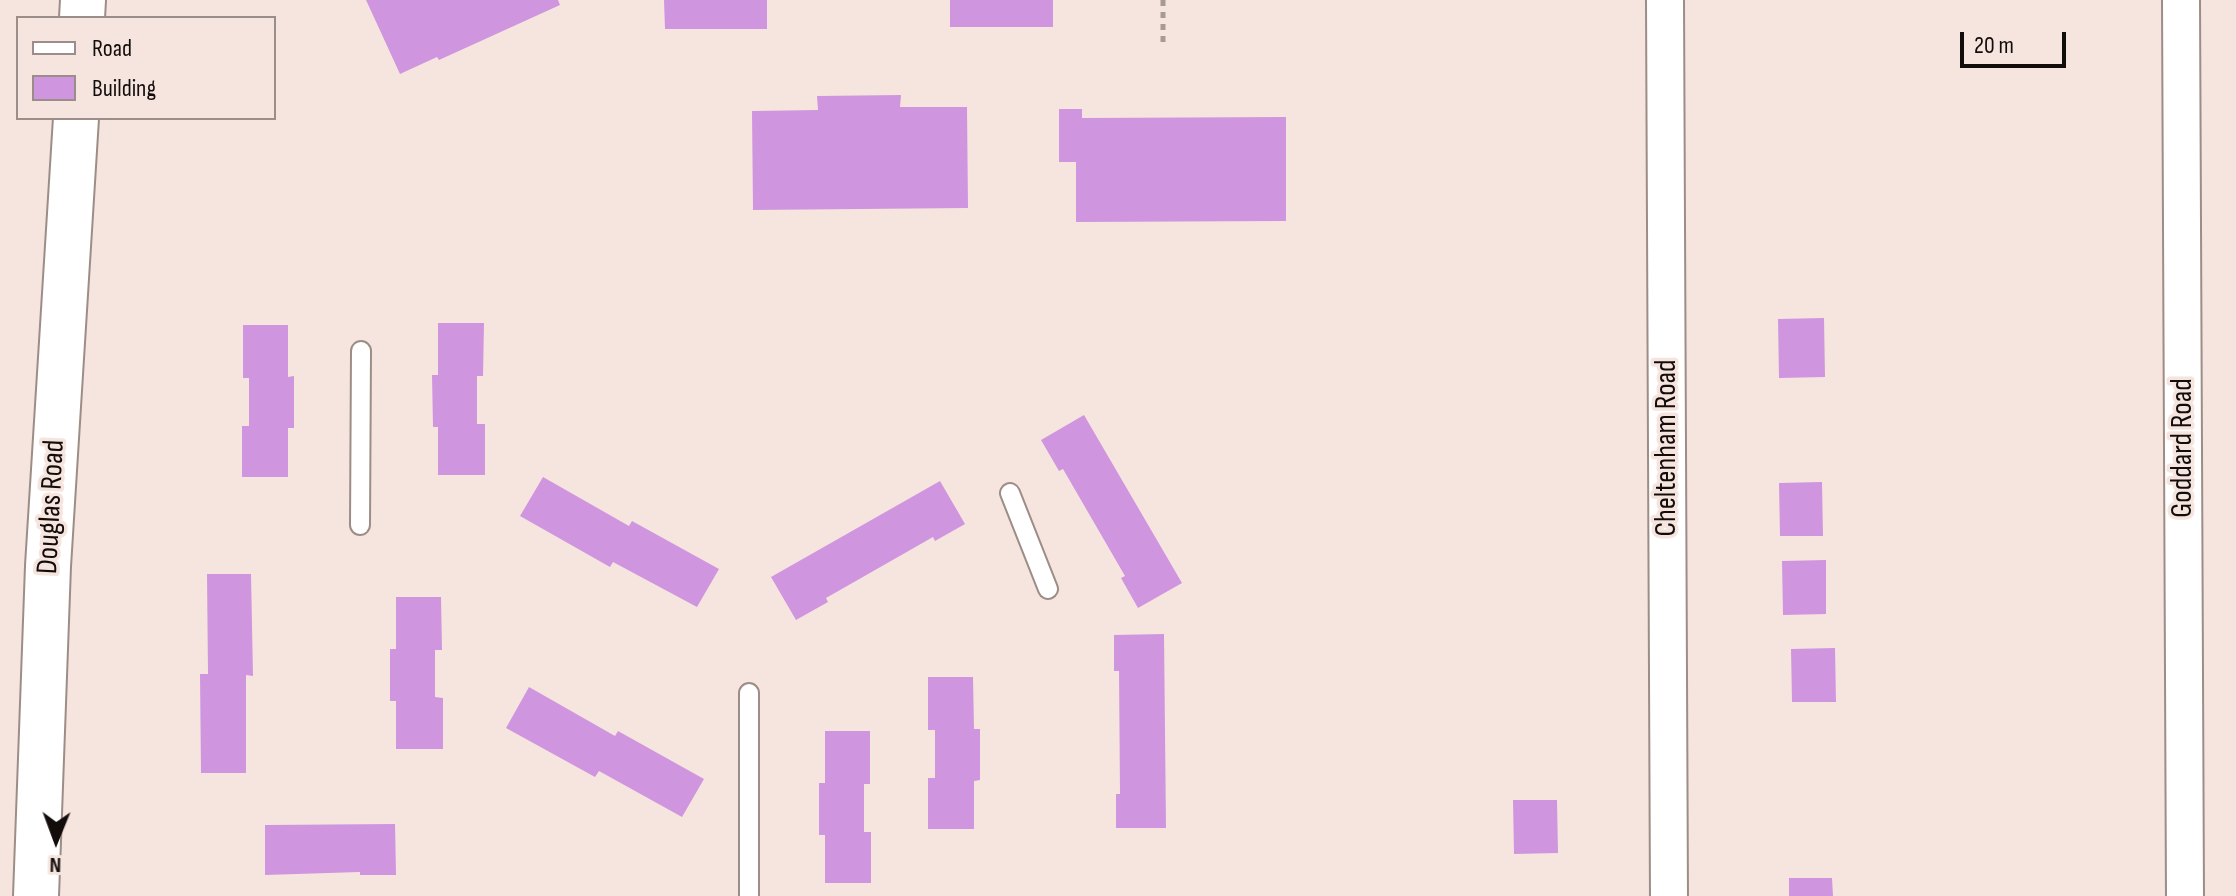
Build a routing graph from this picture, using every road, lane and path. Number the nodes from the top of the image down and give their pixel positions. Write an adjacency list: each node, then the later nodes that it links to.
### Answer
1 (1163, 0): 4 (path)
2 (1665, 0): 13 (street, Cheltenham Road)
3 (2181, 0): 14 (street, Goddard Road)
4 (1163, 47)
5 (76, 120): 11 (street, Douglas Road)
6 (361, 351): 8 (lane)
7 (1010, 493): 9 (lane)
8 (360, 525)
9 (1048, 589)
10 (749, 693): 12 (lane)
11 (36, 896)
12 (749, 896)
13 (1669, 896)
14 (2185, 896)

